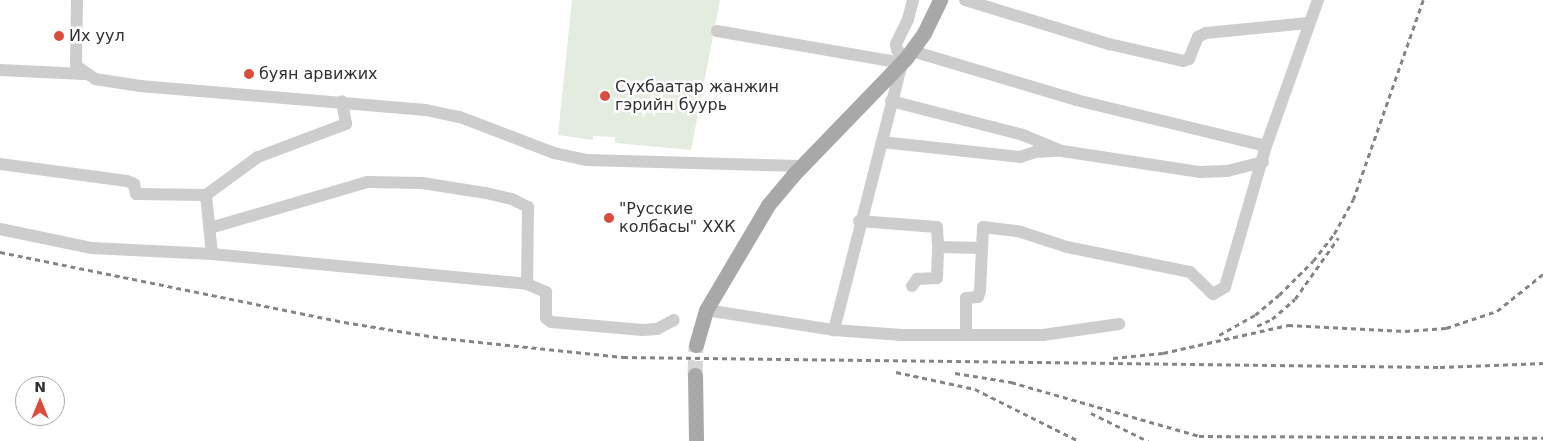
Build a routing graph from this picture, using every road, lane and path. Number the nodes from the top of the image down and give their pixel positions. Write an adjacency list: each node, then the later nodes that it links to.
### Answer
1 (77, 0): 12 (street)
2 (913, 0): 6 (street)
3 (940, 0): 8 (main road)
4 (965, 0): 7 (street)
5 (1318, 0): 7 (street)
6 (908, 19): 8 (street); 10 (street)
7 (1308, 23): 16 (street)
8 (928, 26): 10 (main road)
9 (717, 31): 10 (street)
10 (907, 57): 14 (street); 16 (street); 20 (main road)
11 (0, 70): 12 (street)
12 (84, 74): 13 (street)
13 (342, 100): 20 (street); 21 (street)
14 (892, 101): 15 (street); 17 (street)
15 (882, 142): 17 (street); 22 (street)
16 (1266, 146): 18 (street)
17 (1062, 151): 18 (street)
18 (1263, 162): 26 (street)
19 (0, 164): 21 (street)
20 (801, 166): 30 (main road)
21 (206, 195): 23 (street)
22 (860, 221): 25 (street); 33 (street)
23 (210, 228): 27 (street); 28 (street)
24 (0, 229): 27 (street)
25 (938, 247): 26 (street); 29 (street)
26 (981, 248): 34 (street)
27 (212, 254): 28 (street)
28 (527, 284): 31 (street)
29 (912, 286)
30 (706, 310): 33 (street); 35 (main road)
31 (674, 320)
32 (1119, 324): 34 (street)
33 (834, 330): 34 (street)
34 (966, 335)
35 (696, 345)
36 (696, 375): 37 (main road)
37 (696, 441)

